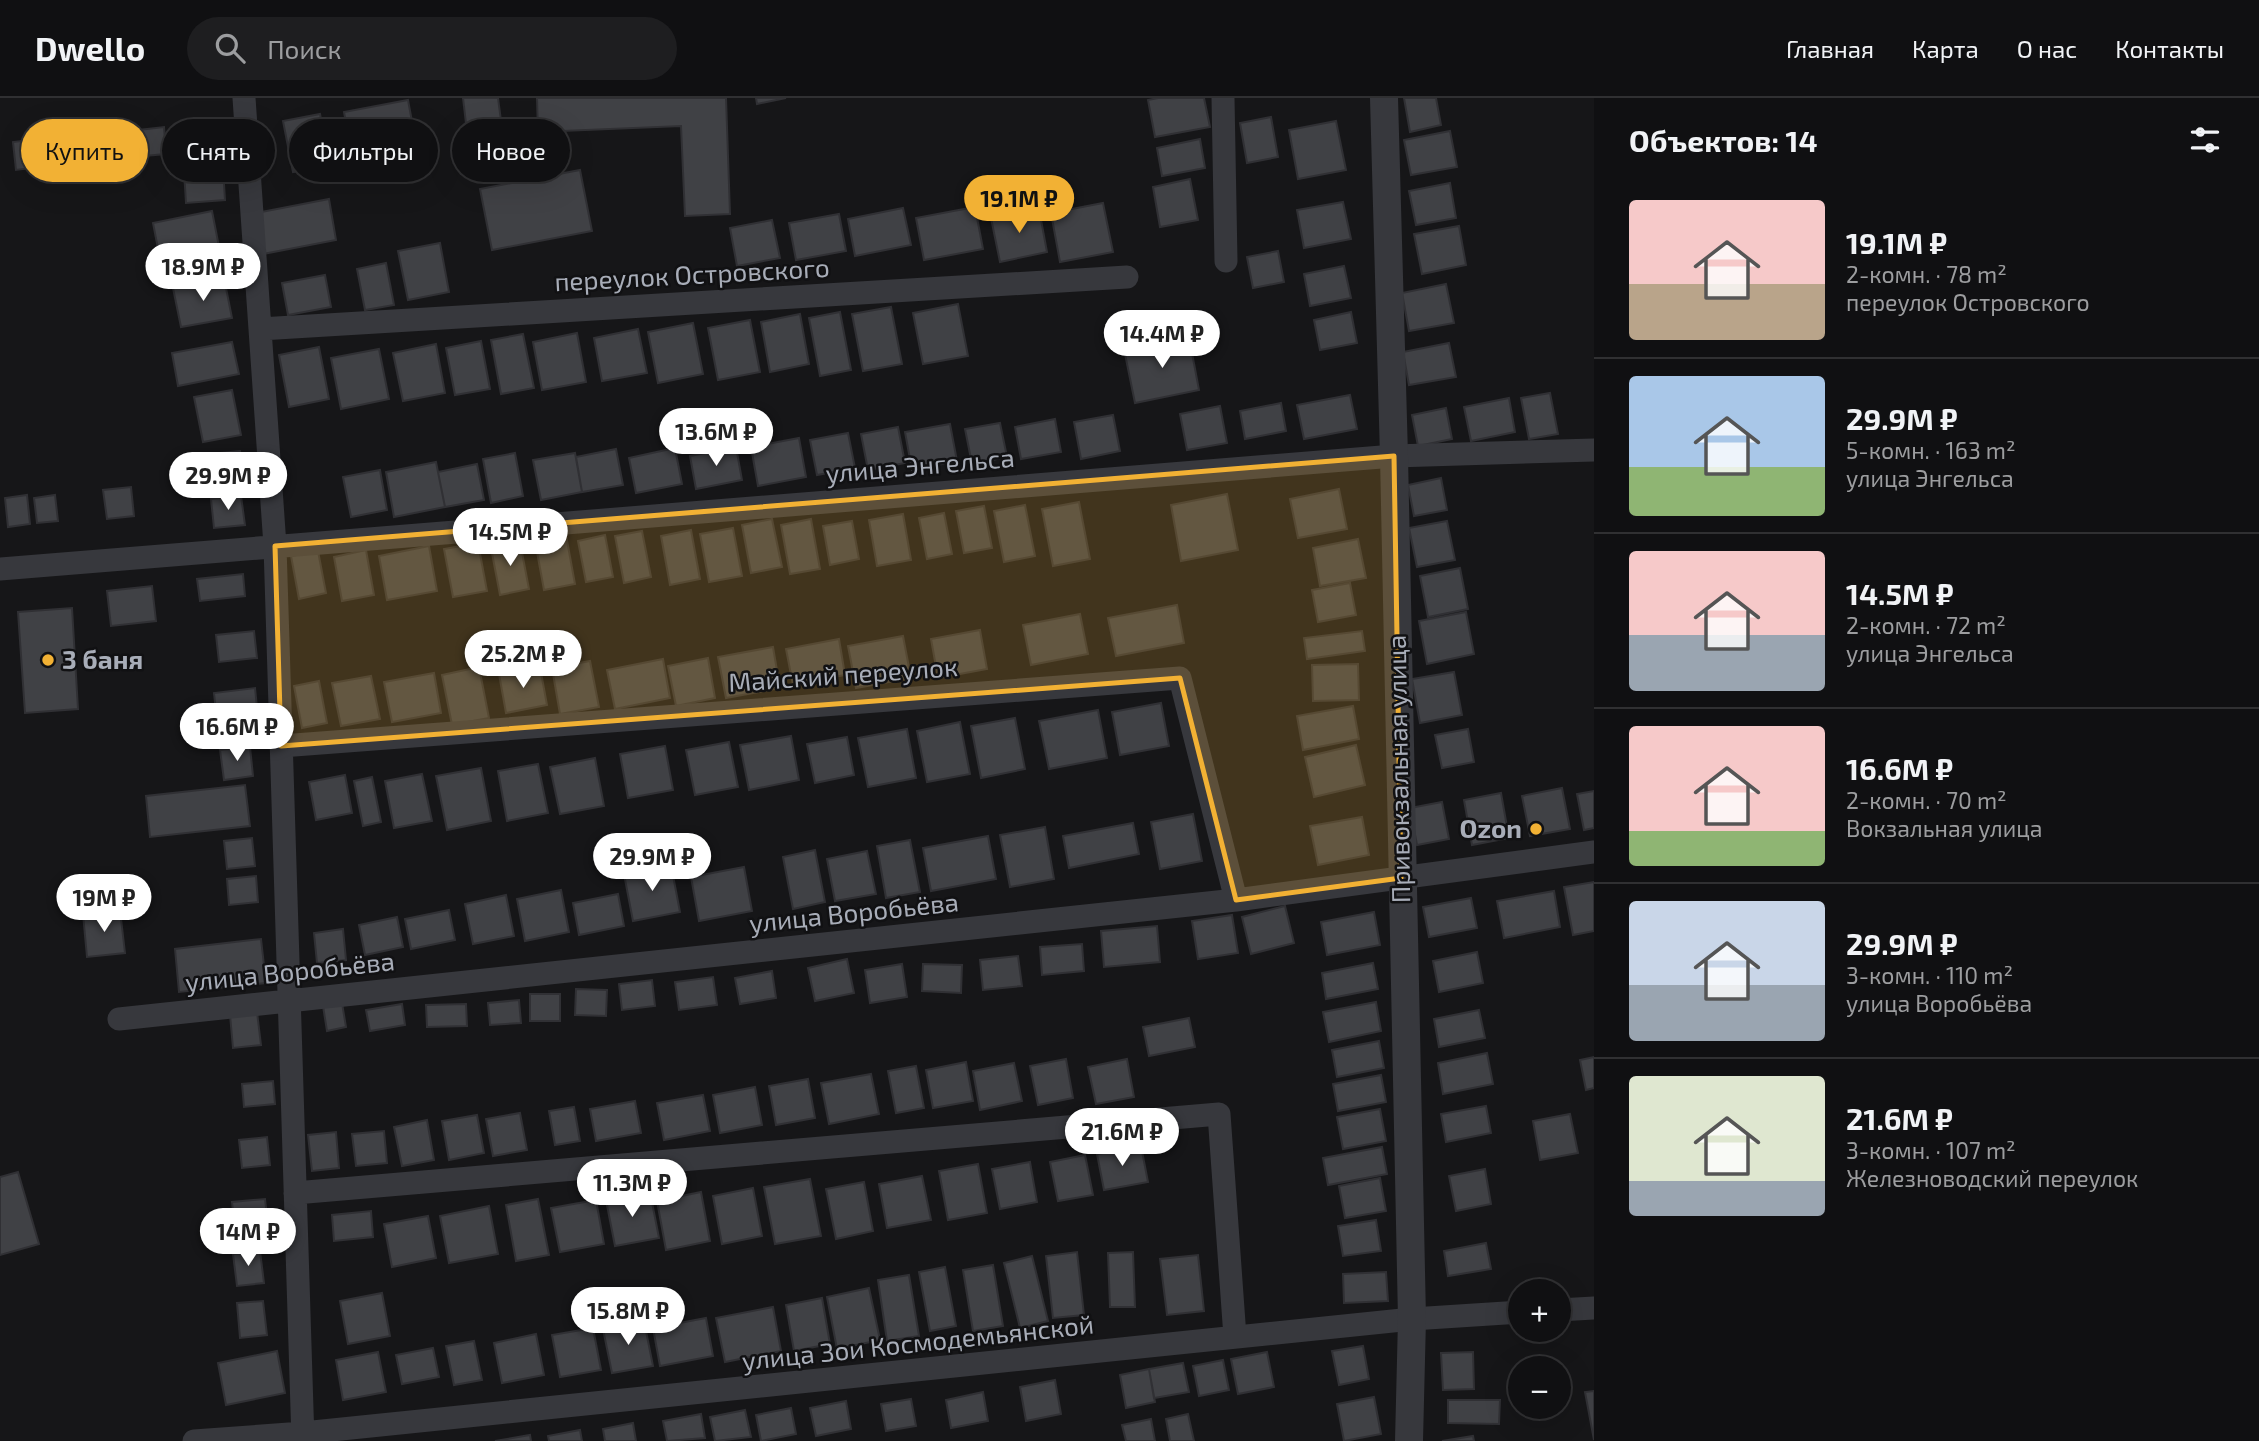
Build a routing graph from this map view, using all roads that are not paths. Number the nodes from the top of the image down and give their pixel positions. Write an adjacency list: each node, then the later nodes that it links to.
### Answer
1 (244, 98): 6 (street)
2 (1223, 98): 4 (street)
3 (1384, 98): 8 (street, Привокзальная улица)
4 (1226, 261)
5 (1127, 276): 6 (street, переулок Островского)
6 (260, 328): 9 (street)
7 (1594, 450): 8 (street, улица Энгельса)
8 (1394, 456): 9 (street, улица Энгельса); 13 (street, Привокзальная улица)
9 (275, 546): 10 (street, улица Энгельса); 11 (street)
10 (0, 569)
11 (281, 746): 14 (street, Майский переулок); 15 (street)
12 (1594, 852): 13 (street, улица Воробьёва)
13 (1401, 878): 14 (street, улица Воробьёва); 21 (street, Привокзальная улица)
14 (1236, 900): 15 (street, улица Воробьёва)
15 (289, 1001): 16 (street, улица Воробьёва); 17 (street)
16 (119, 1018)
17 (295, 1193): 22 (street); 23 (street)
18 (1594, 1308): 19 (street)
19 (1571, 1309)
20 (1508, 1313): 21 (street, улица Зои Космодемьянской)
21 (1412, 1319): 22 (street, улица Зои Космодемьянской); 25 (street, Привокзальная улица)
22 (1234, 1337): 23 (street, улица Зои Космодемьянской)
23 (303, 1437): 24 (street, улица Зои Космодемьянской)
24 (194, 1441)
25 (1409, 1441)

